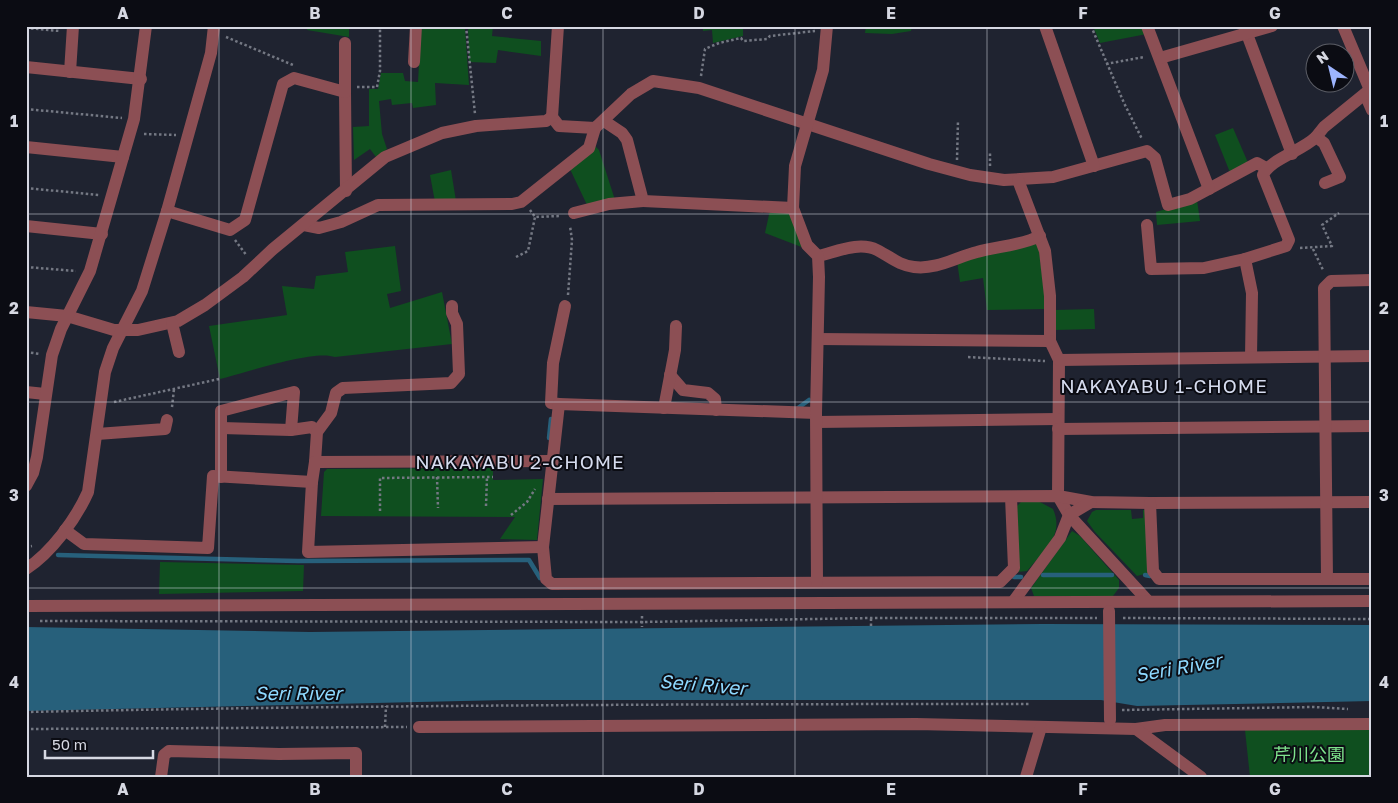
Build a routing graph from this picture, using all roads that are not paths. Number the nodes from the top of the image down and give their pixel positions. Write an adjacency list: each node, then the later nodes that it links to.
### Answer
1 (146, 26): 17 (street)
2 (416, 26): 14 (street)
3 (558, 26): 21 (street)
4 (1045, 26): 28 (street)
5 (1147, 26): 13 (street)
6 (1272, 26): 10 (street)
7 (1343, 26): 18 (street)
8 (73, 29): 16 (street)
9 (827, 29): 22 (street)
10 (1246, 30): 13 (street); 27 (street)
11 (218, 31): 36 (street)
12 (345, 43): 19 (street)
13 (1159, 56): 32 (street)
14 (414, 62)
15 (26, 68): 16 (street)
16 (70, 72): 17 (street)
17 (141, 79): 26 (street)
18 (1369, 87): 20 (street); 24 (street)
19 (345, 89): 33 (street); 36 (street)
20 (1372, 110)
21 (552, 117): 23 (street); 33 (street)
22 (807, 123): 23 (street); 30 (street); 35 (street)
23 (600, 124): 34 (street); 38 (street)
24 (1316, 137): 27 (street); 31 (street)
25 (26, 147): 26 (street)
26 (128, 151): 41 (street)
27 (1292, 154): 29 (street)
28 (1097, 167): 30 (street); 32 (street)
29 (1266, 168): 32 (street); 44 (street)
30 (1018, 180): 42 (street)
31 (1325, 183)
32 (1209, 189)
33 (346, 191): 38 (street)
34 (643, 201): 35 (street); 37 (street)
35 (793, 208): 43 (street)
36 (167, 211): 52 (street)
37 (572, 214)
38 (304, 225): 50 (street)
39 (1147, 225): 44 (street)
40 (26, 226): 41 (street)
41 (102, 234): 49 (street)
42 (1040, 236): 43 (street); 54 (street)
43 (818, 256): 53 (street)
44 (1245, 259): 58 (street)
45 (1372, 280): 56 (street)
46 (452, 306): 73 (street)
47 (565, 306): 63 (street)
48 (26, 312): 49 (street)
49 (67, 316): 52 (street); 62 (street)
50 (172, 323): 52 (street); 55 (street)
51 (676, 326): 60 (street)
52 (122, 330): 74 (street)
53 (818, 339): 54 (street); 66 (street)
54 (1050, 341): 59 (street)
55 (178, 352)
56 (1325, 356): 57 (street); 58 (street); 69 (street)
57 (1372, 356)
58 (1251, 357): 59 (street)
59 (1059, 360): 67 (street)
60 (670, 375): 64 (street); 65 (street)
61 (26, 392): 62 (street)
62 (45, 394): 77 (street)
63 (559, 404): 64 (street); 75 (street)
64 (664, 408): 65 (street)
65 (716, 410): 66 (street)
66 (817, 418): 67 (street); 81 (street)
67 (1058, 424): 69 (street); 83 (street)
68 (1372, 426): 69 (street)
69 (1325, 427): 86 (street)
70 (222, 428): 72 (street); 72 (street); 78 (street)
71 (165, 429): 74 (street)
72 (291, 430): 73 (street)
73 (317, 432): 76 (street)
74 (97, 434): 90 (street)
75 (552, 461): 76 (street); 84 (street)
76 (315, 462): 79 (street)
77 (30, 473): 80 (street)
78 (221, 477): 79 (street); 90 (street)
79 (312, 482): 91 (street)
80 (26, 486)
81 (817, 496): 82 (street); 84 (street); 95 (street)
82 (1011, 496): 83 (street); 95 (street)
83 (1058, 496): 85 (street); 89 (street)
84 (548, 500): 91 (street)
85 (1091, 502): 88 (street); 89 (street)
86 (1326, 502): 87 (street); 88 (street); 93 (street)
87 (1372, 502)
88 (1150, 503): 93 (street)
89 (1069, 515): 96 (street); 98 (street)
90 (65, 530): 92 (street)
91 (543, 547): 95 (street)
92 (26, 569)
93 (1327, 576): 94 (street)
94 (1372, 579)
95 (817, 582)
96 (1148, 601): 97 (street); 100 (street)
97 (1372, 601)
98 (1014, 602): 99 (street); 100 (street)
99 (26, 606)
100 (1108, 612): 101 (street, bridge)
101 (1110, 723): 103 (street); 105 (street)
102 (1372, 724): 105 (street)
103 (1041, 726): 104 (street); 109 (street)
104 (419, 727)
105 (1136, 729): 106 (street)
106 (1184, 772): 110 (street)
107 (161, 777): 108 (street)
108 (356, 777)
109 (1026, 777)
110 (1201, 777)

